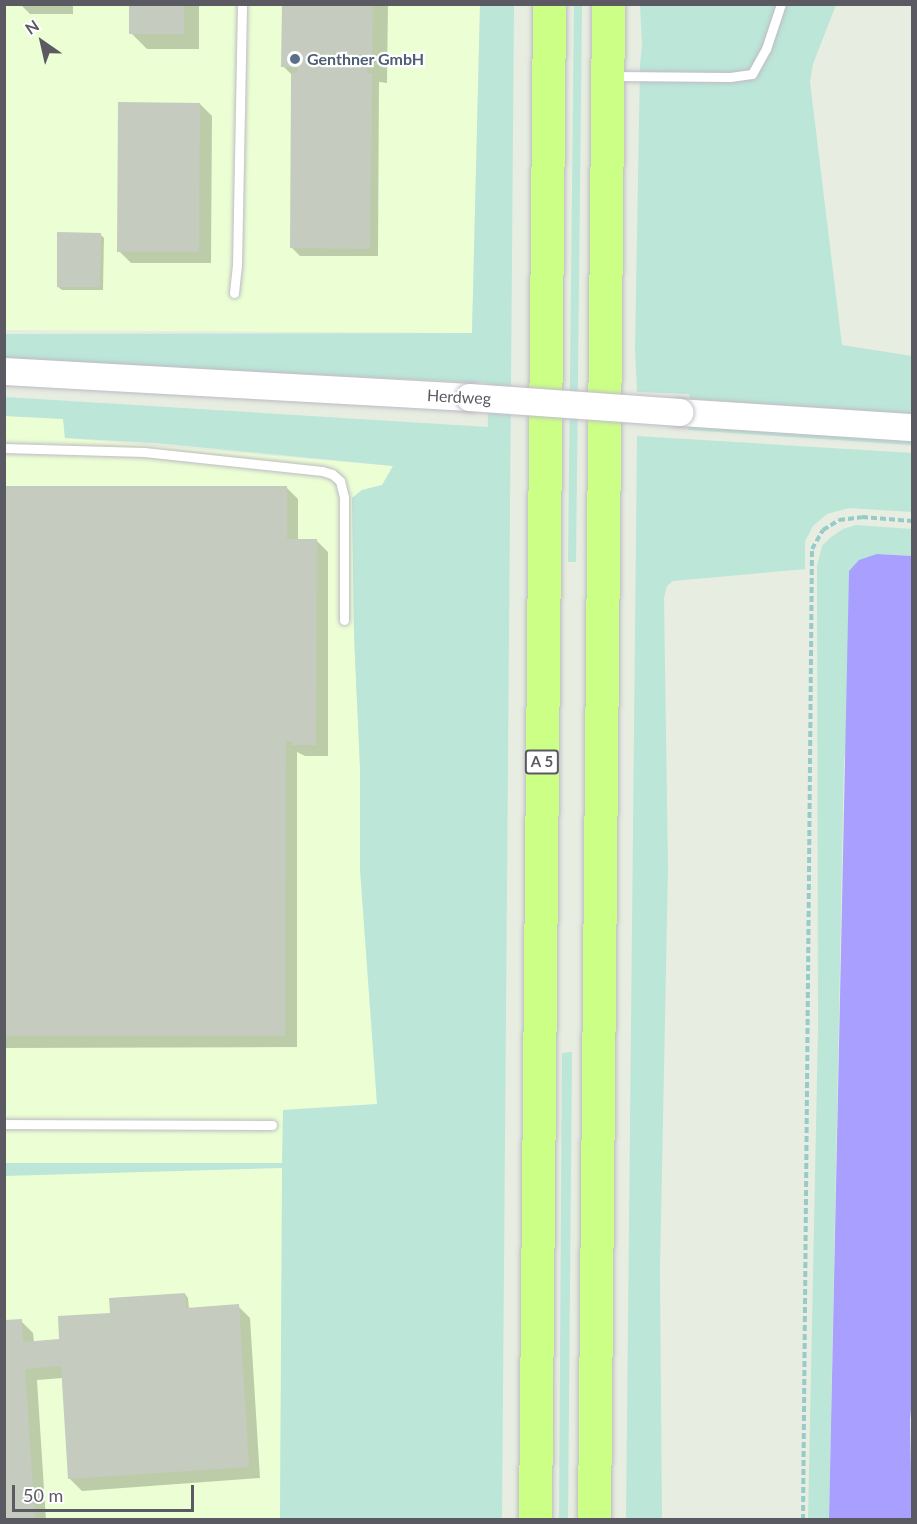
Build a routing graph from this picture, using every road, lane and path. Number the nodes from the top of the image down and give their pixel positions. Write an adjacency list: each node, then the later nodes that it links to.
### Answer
1 (242, 4): 6 (lane)
2 (549, 4): 14 (highway, A 5)
3 (608, 4): 5 (highway)
4 (781, 4): 5 (lane)
5 (608, 76): 15 (highway)
6 (234, 293)
7 (4, 371): 8 (main road, Herdweg, bridge)
8 (912, 426)
9 (4, 448): 11 (lane)
10 (912, 521): 16 (path)
11 (344, 620)
12 (4, 1124): 13 (lane)
13 (272, 1125)
14 (535, 1520)
15 (594, 1520)
16 (803, 1520)

